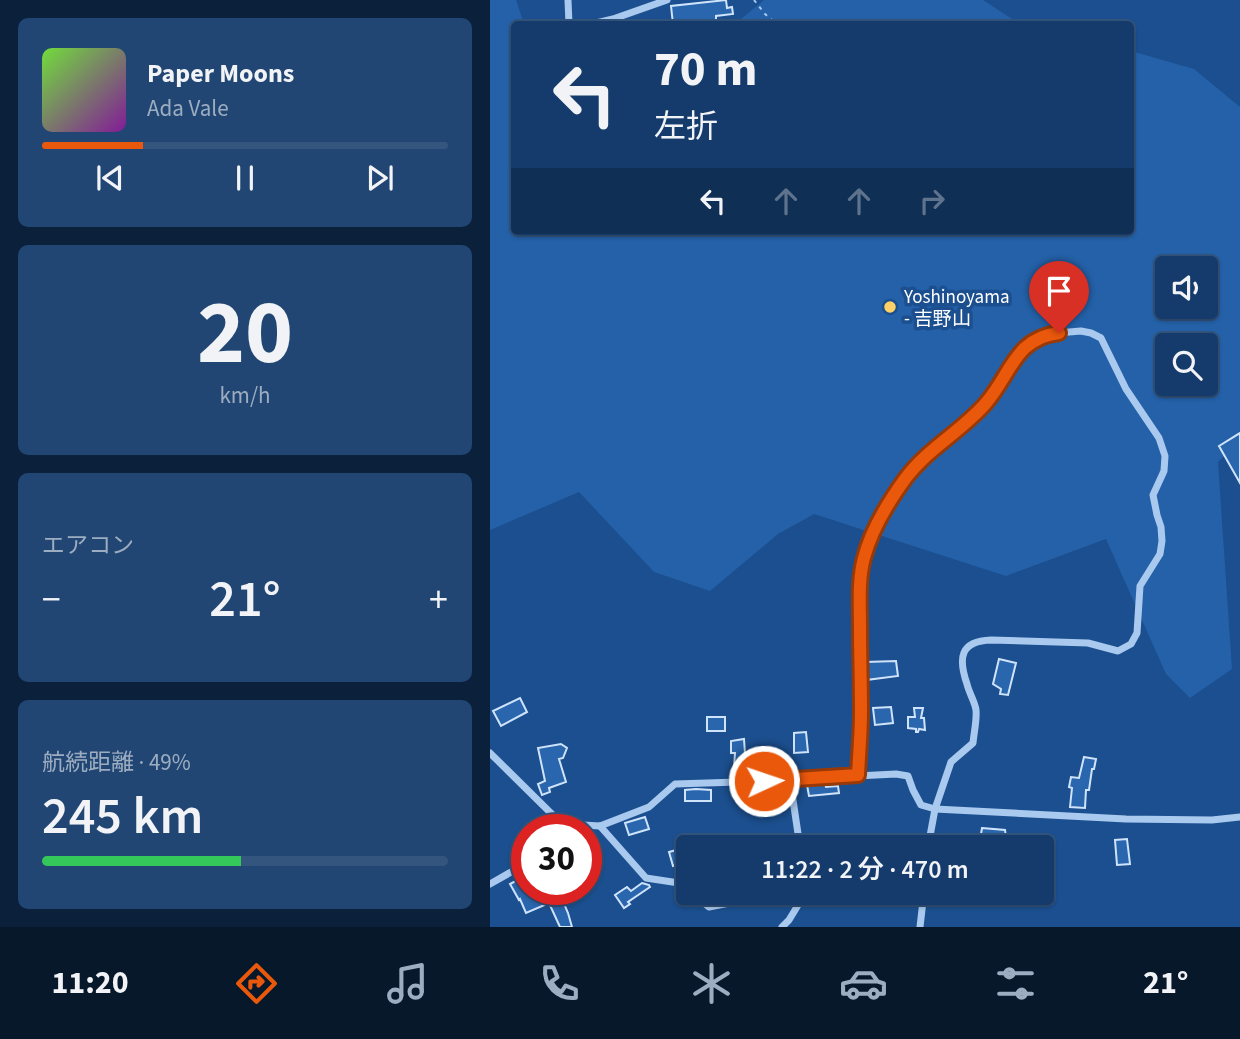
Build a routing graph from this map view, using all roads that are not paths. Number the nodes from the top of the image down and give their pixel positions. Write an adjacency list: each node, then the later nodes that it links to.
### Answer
1 (569, 0): 3 (street)
2 (667, 0): 4 (street)
3 (569, 21)
4 (605, 21)
5 (490, 753): 9 (street)
6 (858, 775): 7 (street); 8 (street); 8 (street)
7 (790, 780): 11 (street); 13 (street)
8 (935, 809): 10 (street); 14 (street)
9 (552, 814)
10 (1240, 817)
11 (602, 825)
12 (602, 828): 16 (street)
13 (798, 835)
14 (930, 835)
15 (511, 872): 17 (street)
16 (676, 883)
17 (490, 884)
18 (798, 905): 20 (street)
19 (923, 905): 21 (street)
20 (782, 927)
21 (920, 927)

